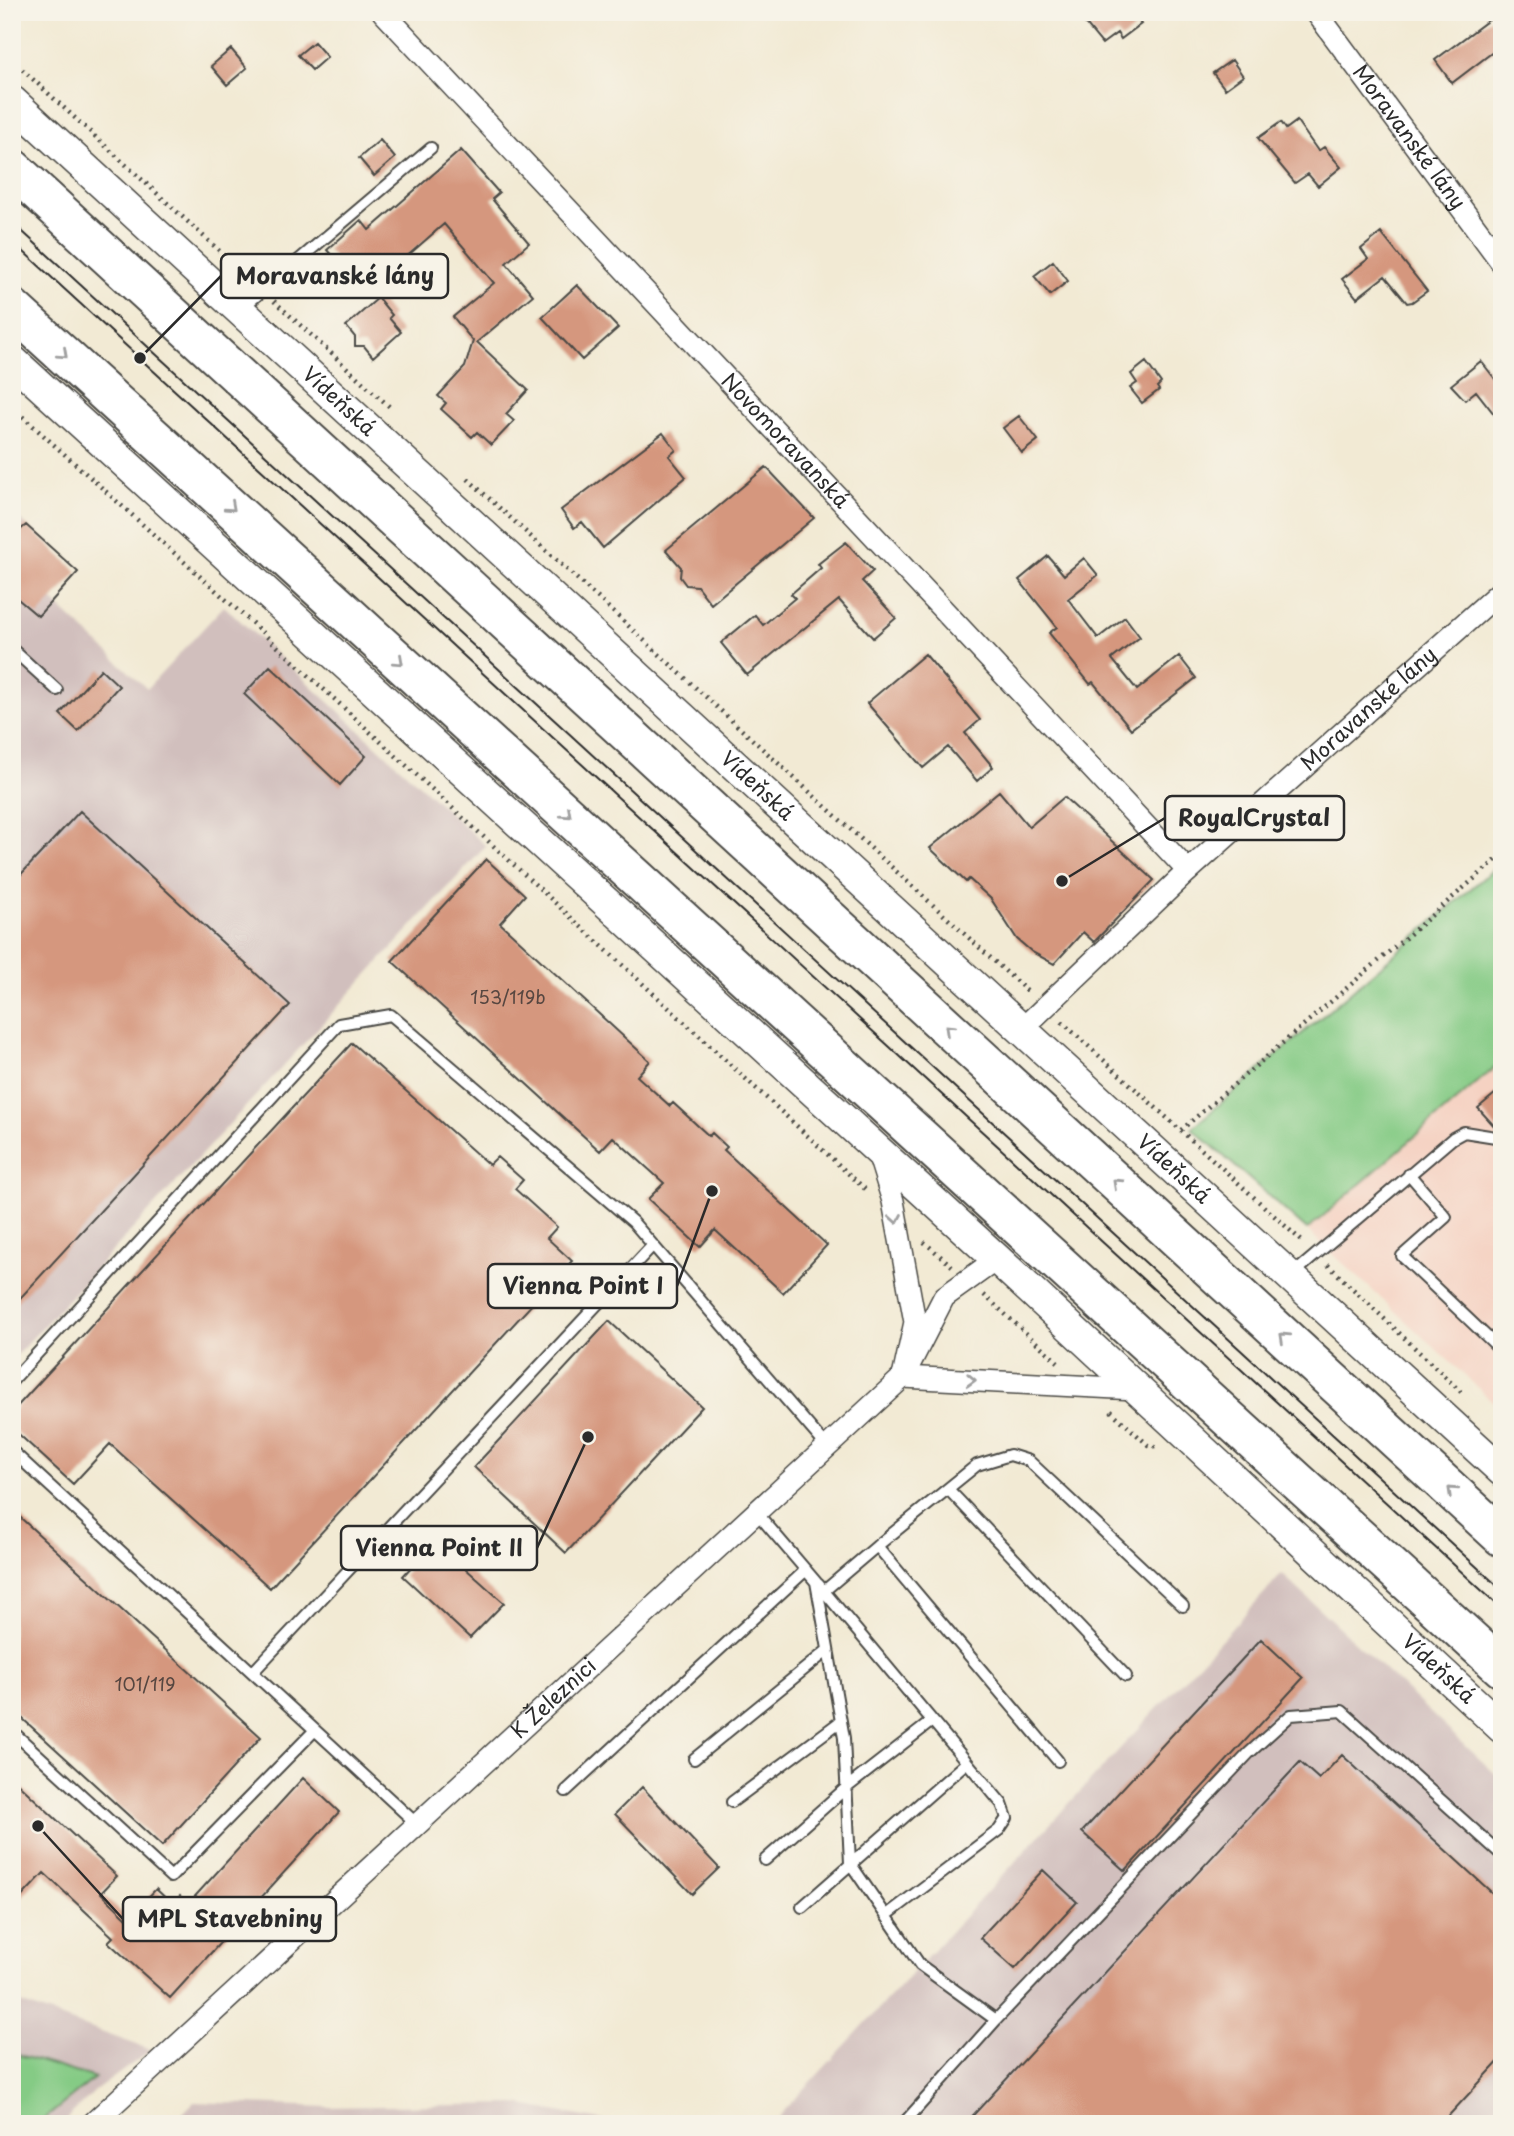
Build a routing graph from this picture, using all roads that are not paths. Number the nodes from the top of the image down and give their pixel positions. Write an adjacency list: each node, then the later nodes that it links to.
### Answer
1 (383, 12): 13 (street, Novomoravanská)
2 (1315, 12): 6 (street, Moravanské lány)
3 (12, 101): 8 (street, Vídeňská)
4 (431, 148): 8 (lane)
5 (12, 168): 30 (highway, one-way to 5)
6 (1502, 263)
7 (12, 308): 37 (highway, Vídeňská, one-way to 37)
8 (239, 310): 14 (street, Vídeňská)
9 (12, 360): 16 (street, Vídeňská)
10 (1502, 590): 13 (street, Moravanské lány)
11 (12, 649): 12 (lane)
12 (57, 690)
13 (1188, 871): 14 (street, Moravanské lány)
14 (1022, 1029): 20 (street, Vídeňská)
15 (1502, 1138): 17 (lane)
16 (878, 1153): 19 (street, Vídeňská); 22 (street, one-way to 22)
17 (1409, 1174): 20 (lane); 21 (lane)
18 (653, 1245): 23 (lane); 25 (lane); 38 (lane)
19 (997, 1259): 22 (street, K Železnici); 24 (street, Vídeňská)
20 (1292, 1275): 27 (street, Vídeňská)
21 (1502, 1351)
22 (903, 1377): 24 (street, one-way to 24); 25 (street, K Železnici)
23 (12, 1381)
24 (1135, 1390): 42 (street, Vídeňská)
25 (828, 1448): 29 (street, K Železnici)
26 (12, 1451): 38 (lane)
27 (1502, 1471)
28 (948, 1489): 31 (lane); 35 (lane); 39 (lane)
29 (757, 1513): 32 (lane); 51 (street, K Železnici)
30 (1502, 1537)
31 (877, 1546): 34 (lane); 46 (lane)
32 (806, 1570): 33 (lane); 49 (lane)
33 (816, 1582): 34 (lane); 36 (lane)
34 (824, 1591): 41 (lane)
35 (1183, 1606)
36 (828, 1650): 40 (lane); 45 (lane)
37 (1502, 1668)
38 (253, 1672): 43 (lane)
39 (1126, 1676)
40 (841, 1721): 48 (lane); 50 (lane)
41 (932, 1721): 47 (lane); 48 (lane)
42 (1502, 1728)
43 (315, 1730): 44 (lane); 51 (lane)
44 (12, 1731)
45 (694, 1759)
46 (1058, 1761)
47 (967, 1762): 54 (lane); 56 (lane)
48 (846, 1788): 53 (lane); 54 (lane)
49 (566, 1791)
50 (732, 1801)
51 (418, 1825): 58 (street, K Železnici)
52 (1502, 1855): 57 (lane)
53 (765, 1860)
54 (850, 1863): 55 (lane); 56 (lane)
55 (802, 1907)
56 (887, 1915): 57 (lane)
57 (996, 2020): 59 (lane)
58 (94, 2123)
59 (904, 2124)

